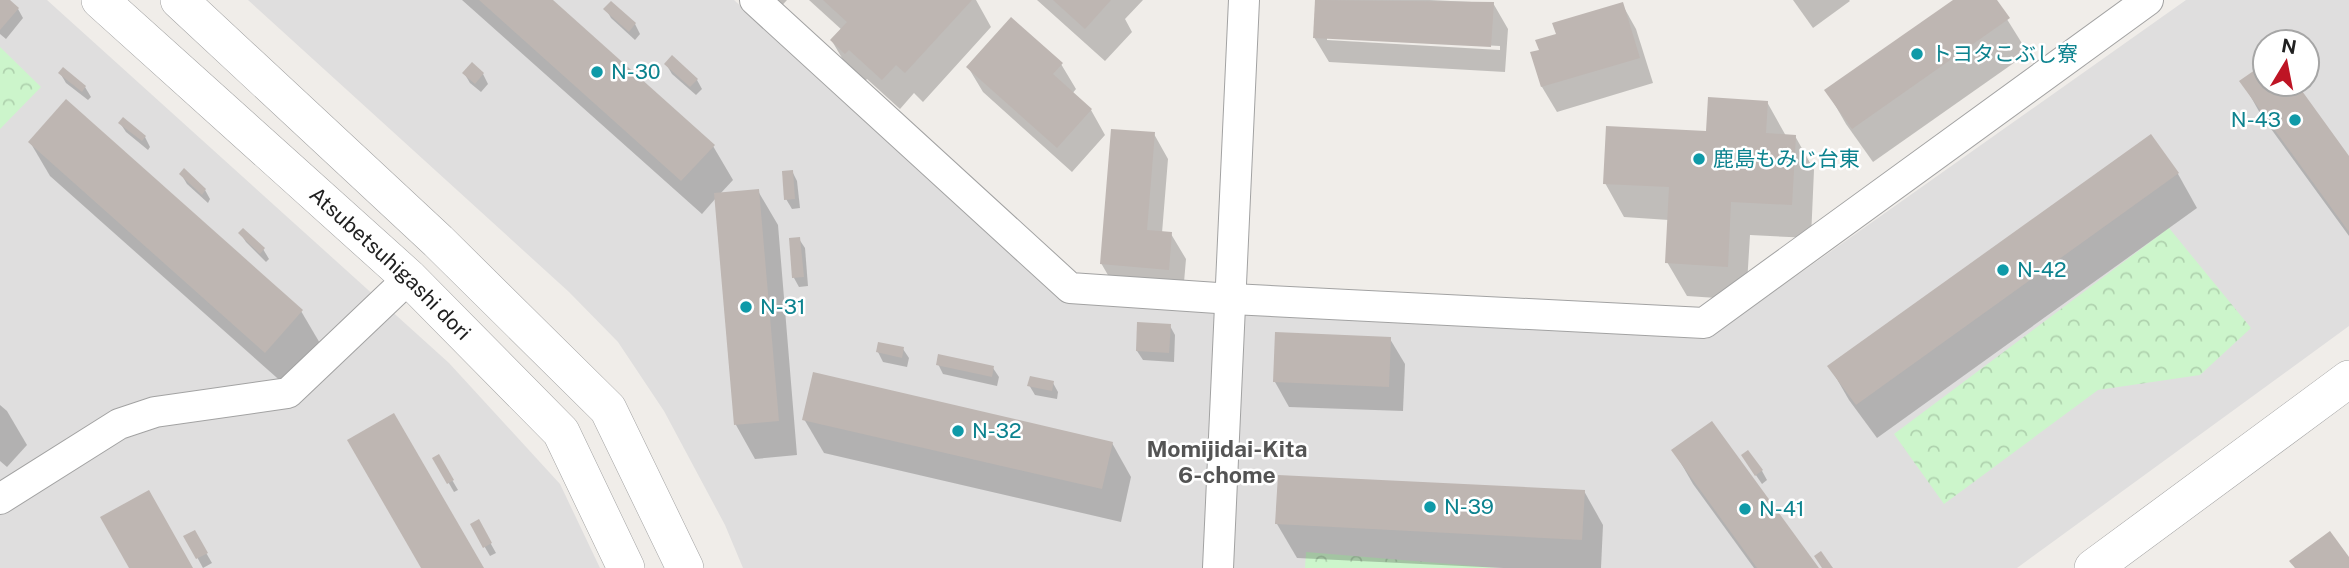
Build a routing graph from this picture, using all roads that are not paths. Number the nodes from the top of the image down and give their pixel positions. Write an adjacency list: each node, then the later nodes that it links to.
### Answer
1 (100, 0): 6 (street, Atsubetsuhigashi dori)
2 (179, 0): 11 (street)
3 (755, 0): 7 (street)
4 (1244, 0): 7 (street)
5 (2148, 0): 7 (street)
6 (409, 278): 9 (street); 10 (street, Atsubetsuhigashi dori)
7 (1232, 299): 12 (street)
8 (2349, 379): 13 (street)
9 (0, 499)
10 (626, 568)
11 (685, 568)
12 (1218, 568)
13 (2093, 568)

